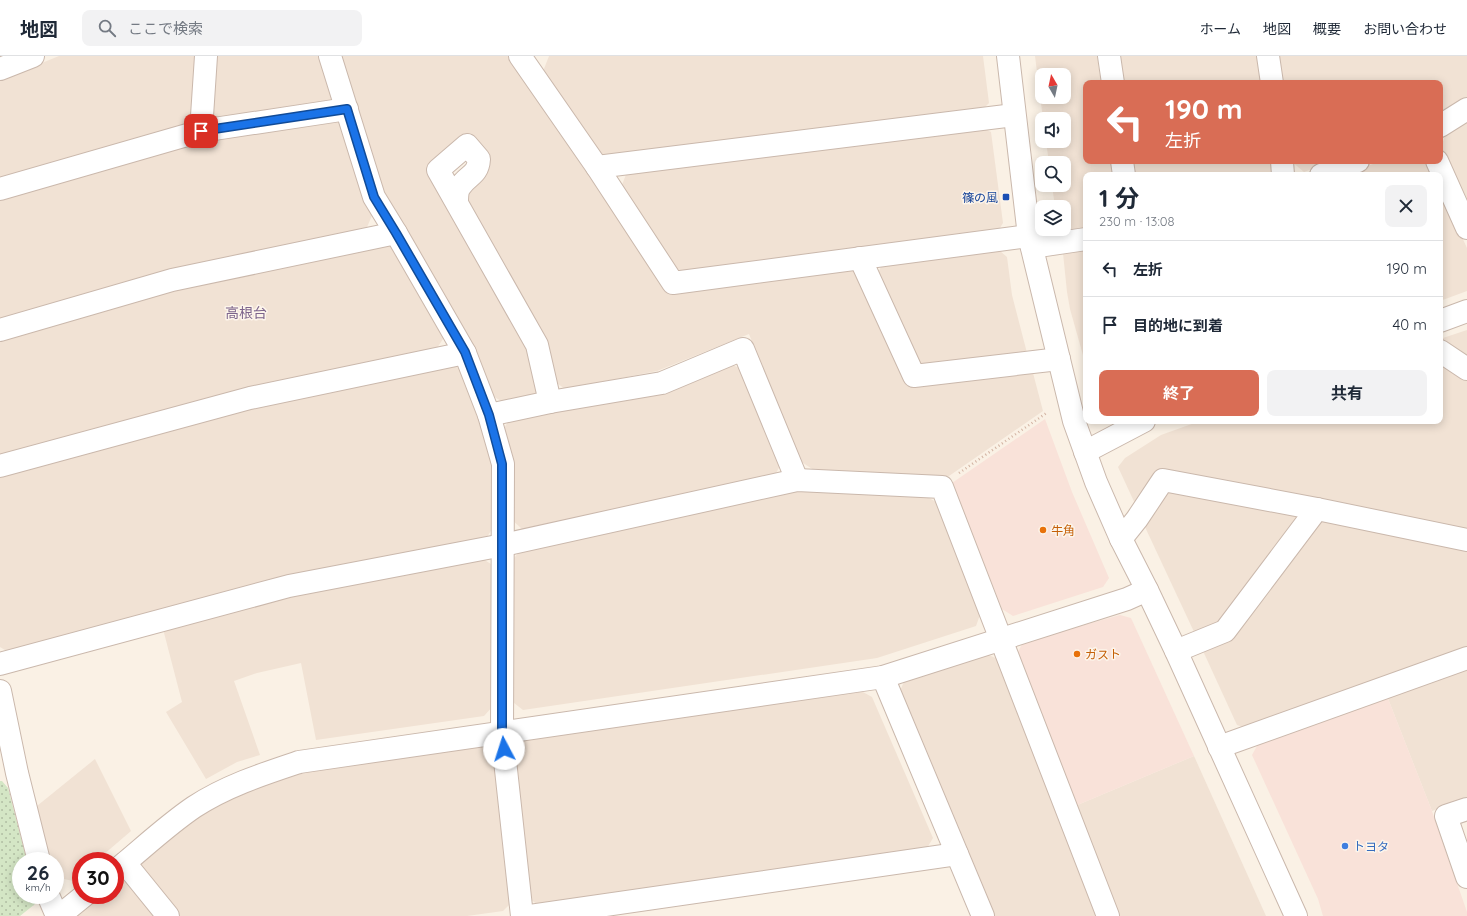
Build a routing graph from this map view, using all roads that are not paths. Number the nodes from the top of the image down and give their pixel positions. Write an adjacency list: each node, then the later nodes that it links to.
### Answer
1 (33, 56): 8 (street)
2 (206, 56): 15 (street)
3 (330, 56): 11 (street)
4 (520, 56): 17 (street)
5 (1008, 56): 13 (street)
6 (1109, 56): 9 (street)
7 (1268, 56): 10 (street)
8 (0, 69)
9 (1113, 80)
10 (1272, 80)
11 (347, 109): 15 (street); 23 (street)
12 (1467, 109): 14 (street)
13 (1014, 115): 17 (street); 25 (street)
14 (1443, 124)
15 (201, 131): 20 (street)
16 (1350, 164): 18 (street)
17 (597, 167): 26 (street)
18 (1330, 172)
19 (1443, 174): 22 (street)
20 (0, 189)
21 (456, 203): 34 (street)
22 (1467, 228)
23 (396, 233): 29 (street); 30 (street)
24 (1083, 239): 25 (street)
25 (1030, 242): 26 (street); 32 (street)
26 (860, 258): 32 (street)
27 (1467, 311): 28 (street)
28 (1443, 320)
29 (0, 330)
30 (465, 352): 35 (street); 38 (street)
31 (1443, 353): 33 (street)
32 (1059, 359): 37 (street)
33 (1467, 369)
34 (550, 402): 35 (street); 39 (street)
35 (489, 415): 43 (street)
36 (1138, 424): 37 (street)
37 (1086, 452): 41 (street)
38 (0, 466)
39 (797, 480): 43 (street); 45 (street)
40 (1317, 509): 41 (street); 42 (street); 46 (street)
41 (1121, 539): 44 (street)
42 (1467, 540)
43 (503, 545): 48 (street); 51 (street)
44 (1147, 590): 45 (street); 46 (street)
45 (1001, 640): 49 (street); 67 (street)
46 (1176, 651): 52 (street)
47 (1467, 658): 52 (street)
48 (0, 664)
49 (883, 677): 51 (street); 56 (street)
50 (0, 691): 53 (street)
51 (502, 733): 57 (street); 64 (street)
52 (1220, 747): 68 (street)
53 (9, 772): 55 (street)
54 (1467, 809): 59 (street)
55 (36, 852)
56 (957, 854): 65 (street); 66 (street)
57 (124, 863)
58 (124, 871): 63 (street)
59 (1467, 877)
60 (52, 904): 62 (street)
61 (73, 904): 62 (street)
62 (58, 916)
63 (168, 916)
64 (522, 916)
65 (530, 916)
66 (983, 916)
67 (1108, 916)
68 (1296, 916)

